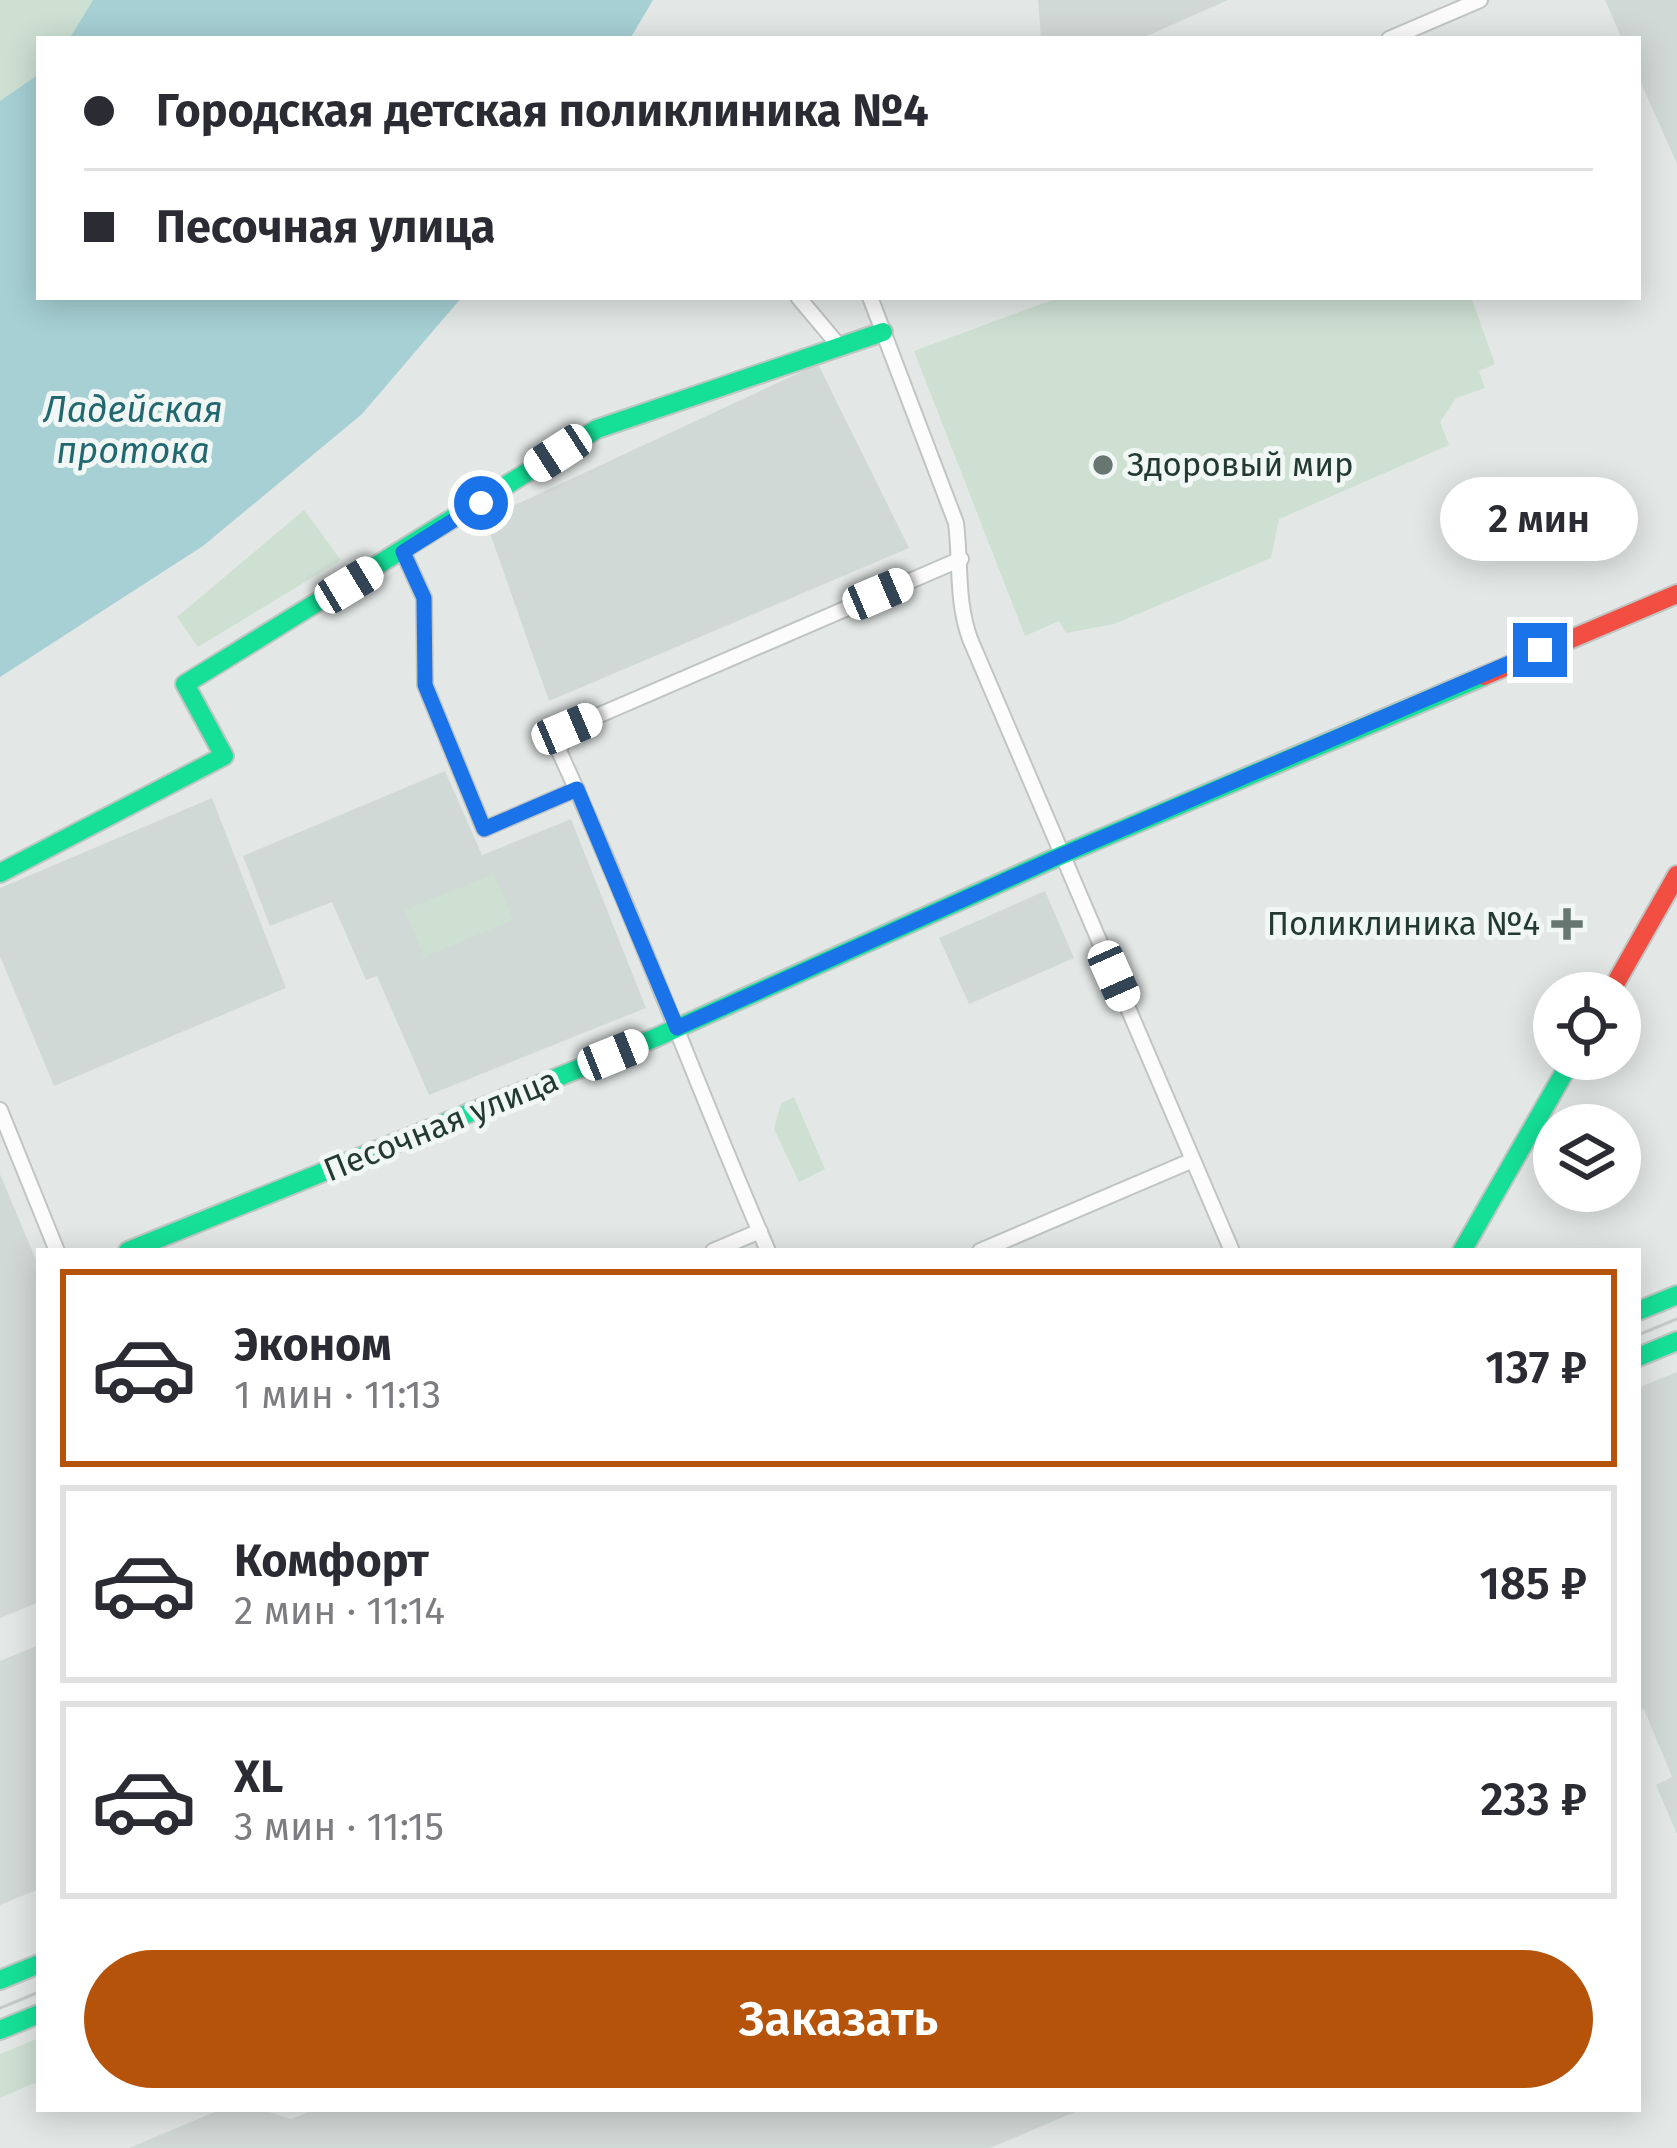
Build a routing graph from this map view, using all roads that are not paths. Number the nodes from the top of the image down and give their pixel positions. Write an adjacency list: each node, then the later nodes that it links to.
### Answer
1 (1480, 0): 2 (street)
2 (1396, 36)
3 (801, 300): 6 (street)
4 (871, 300): 5 (street)
5 (883, 332): 6 (main road); 8 (street)
6 (840, 347): 7 (main road)
7 (403, 552): 10 (street); 12 (main road)
8 (961, 559): 10 (street); 11 (street)
9 (1677, 594): 11 (main road, Песочная улица)
10 (577, 789): 15 (street)
11 (1062, 855): 15 (main road, Песочная улица); 18 (street)
12 (0, 873)
13 (1677, 875): 14 (main road)
14 (1622, 972)
15 (677, 1028): 19 (street); 21 (main road, Песочная улица)
16 (1561, 1080): 26 (main road)
17 (0, 1110): 20 (street)
18 (1193, 1160): 24 (street); 25 (street)
19 (760, 1231): 22 (street); 23 (street)
20 (56, 1248)
21 (135, 1248)
22 (720, 1248)
23 (767, 1248)
24 (987, 1248)
25 (1231, 1248)
26 (1464, 1248)
27 (1677, 1294): 28 (main road)
28 (1641, 1310)
29 (1677, 1341): 30 (main road)
30 (1641, 1356)
31 (36, 1965): 32 (main road)
32 (0, 1980)
33 (36, 2015): 34 (main road)
34 (0, 2030)

